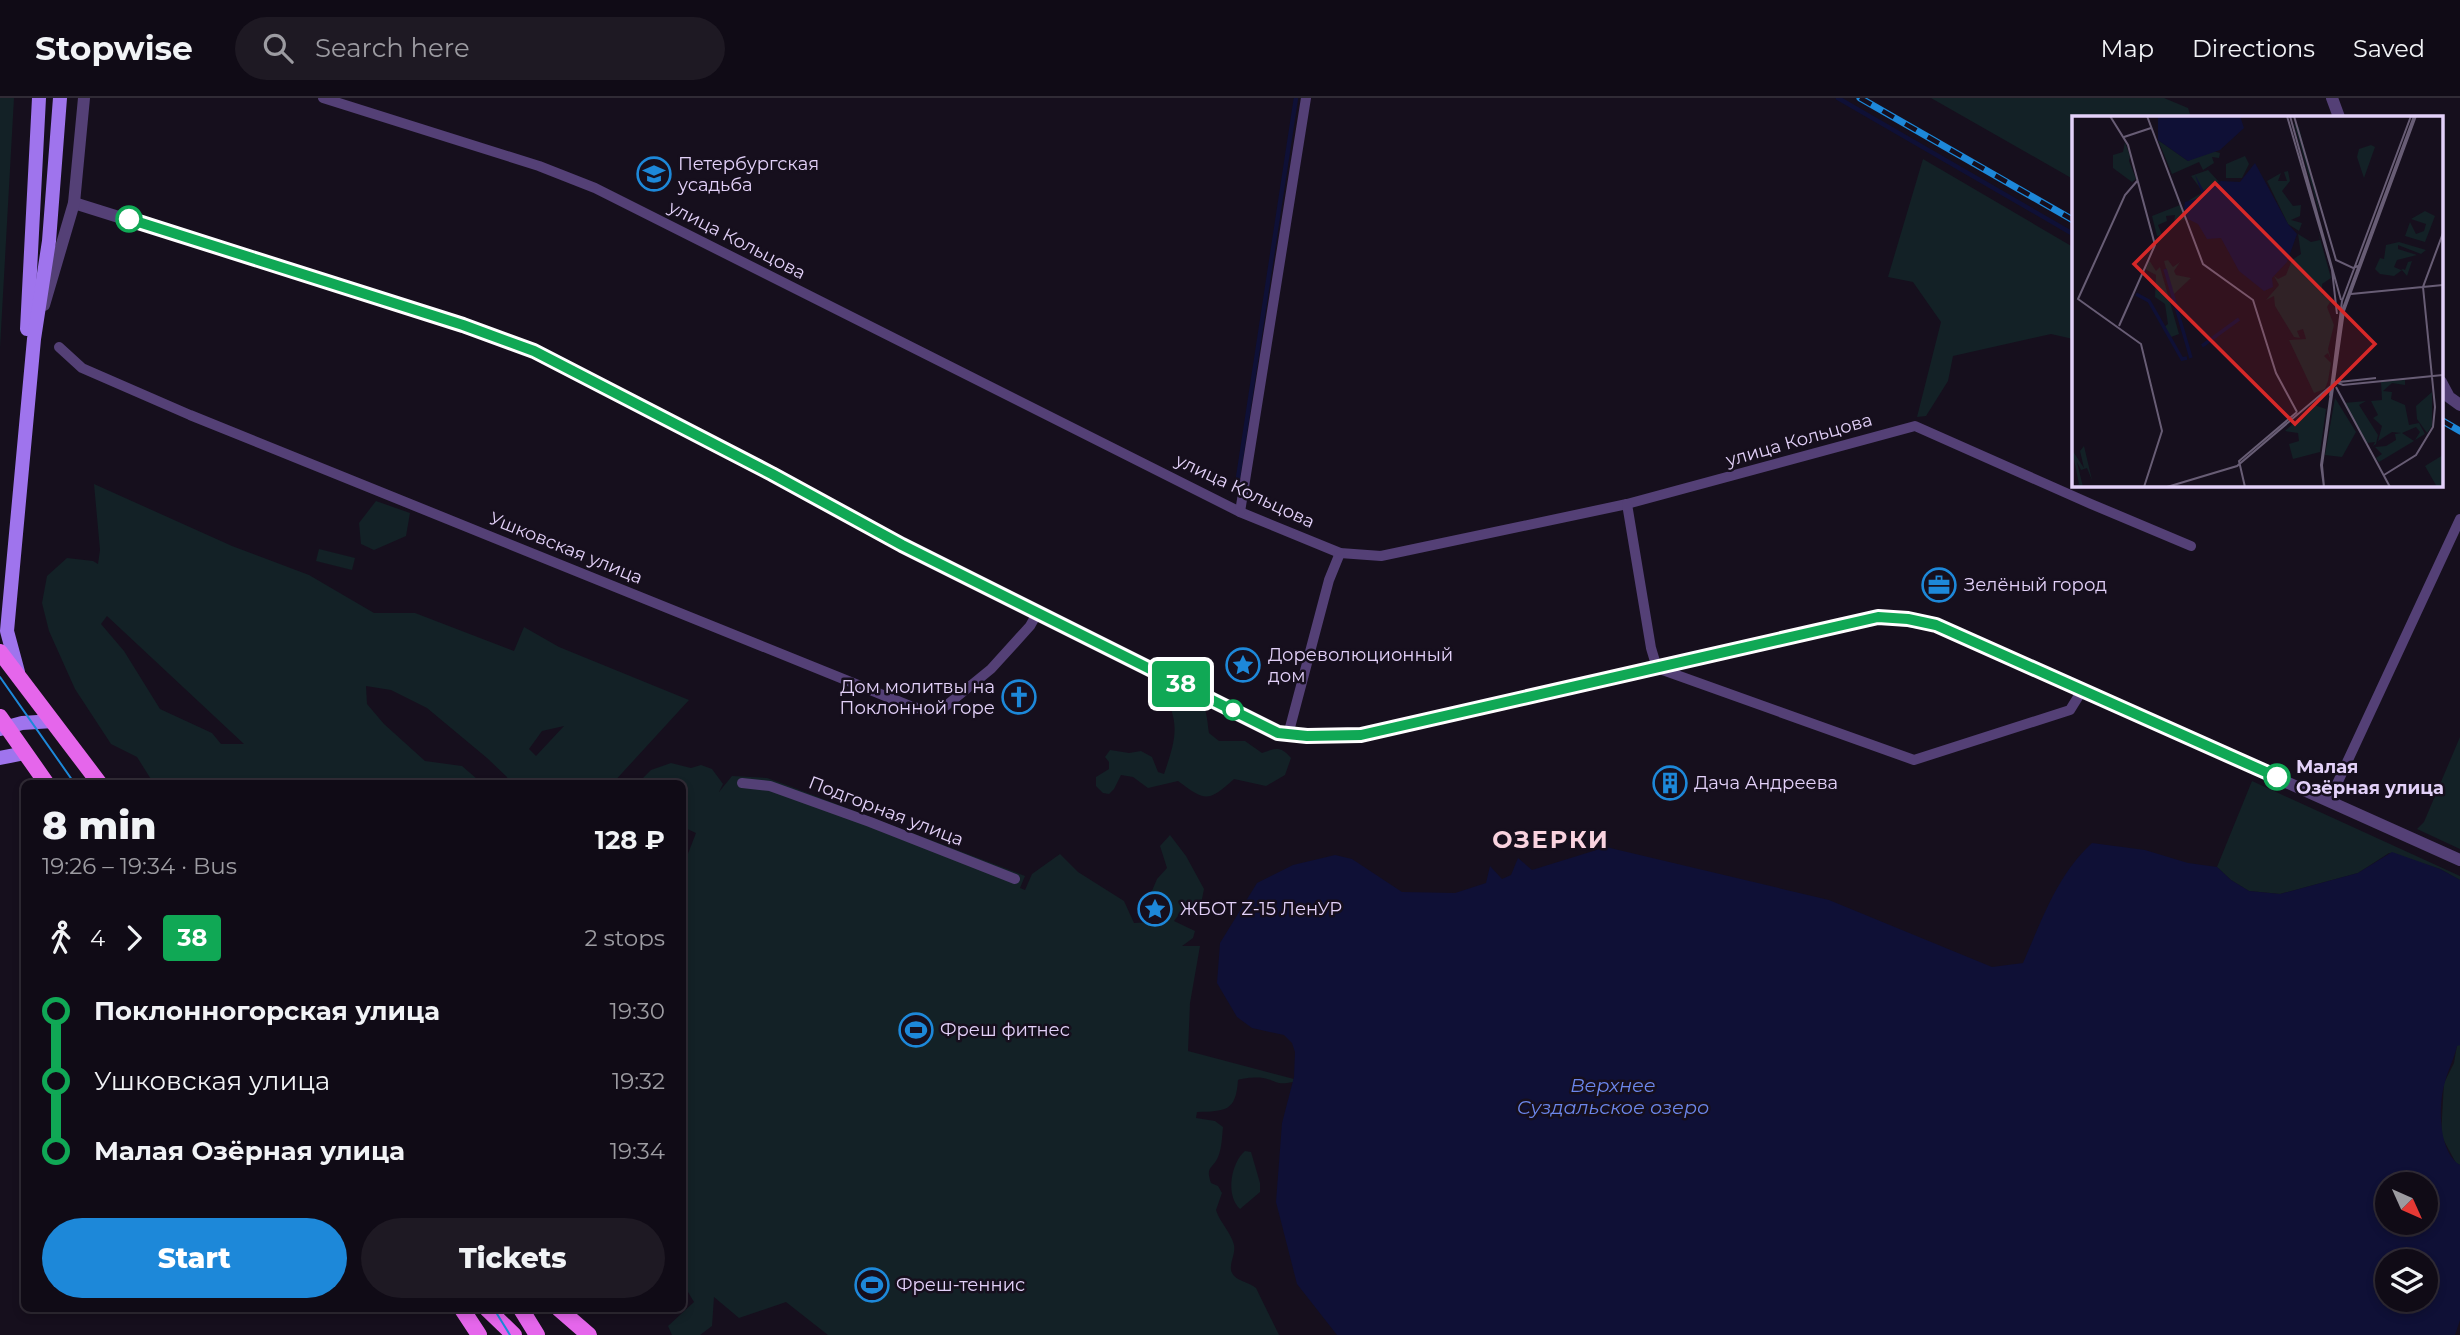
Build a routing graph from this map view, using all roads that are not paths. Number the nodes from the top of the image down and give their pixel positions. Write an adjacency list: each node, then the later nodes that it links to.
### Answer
1 (39, 98): 18 (main road)
2 (60, 98): 9 (main road)
3 (83, 98): 8 (street)
4 (323, 98): 14 (street, улица Кольцова)
5 (1306, 98): 14 (street)
6 (2332, 98): 7 (street)
7 (2339, 116)
8 (74, 203): 9 (street); 19 (street)
9 (34, 339): 23 (main road)
10 (59, 346): 19 (street, Ушковская улица)
11 (2442, 383): 12 (street)
12 (2455, 401)
13 (1627, 504): 16 (street, улица Кольцова); 17 (street, улица Кольцова); 22 (street)
14 (1240, 512): 17 (street, улица Кольцова)
15 (2460, 519): 33 (street)
16 (2191, 546)
17 (1340, 553): 27 (street)
18 (0, 594)
19 (1038, 612): 27 (street)
20 (0, 652): 23 (main road)
21 (0, 664): 23 (main road)
22 (1657, 668): 24 (street); 24 (street); 27 (street)
23 (20, 676): 25 (main road)
24 (2083, 689): 33 (street)
25 (53, 722): 26 (main road); 31 (main road)
26 (2, 724): 28 (main road)
27 (1288, 735)
28 (25, 753): 29 (main road); 30 (main road)
29 (0, 758)
30 (44, 780)
31 (97, 780)
32 (742, 783): 35 (street, Подгорная улица)
33 (2329, 801): 34 (street)
34 (2460, 860)
35 (1015, 879)
36 (464, 1312): 40 (main road)
37 (490, 1312): 41 (main road)
38 (523, 1312): 42 (main road)
39 (562, 1312): 43 (main road)
40 (480, 1335)
41 (514, 1335)
42 (537, 1335)
43 (589, 1335)

